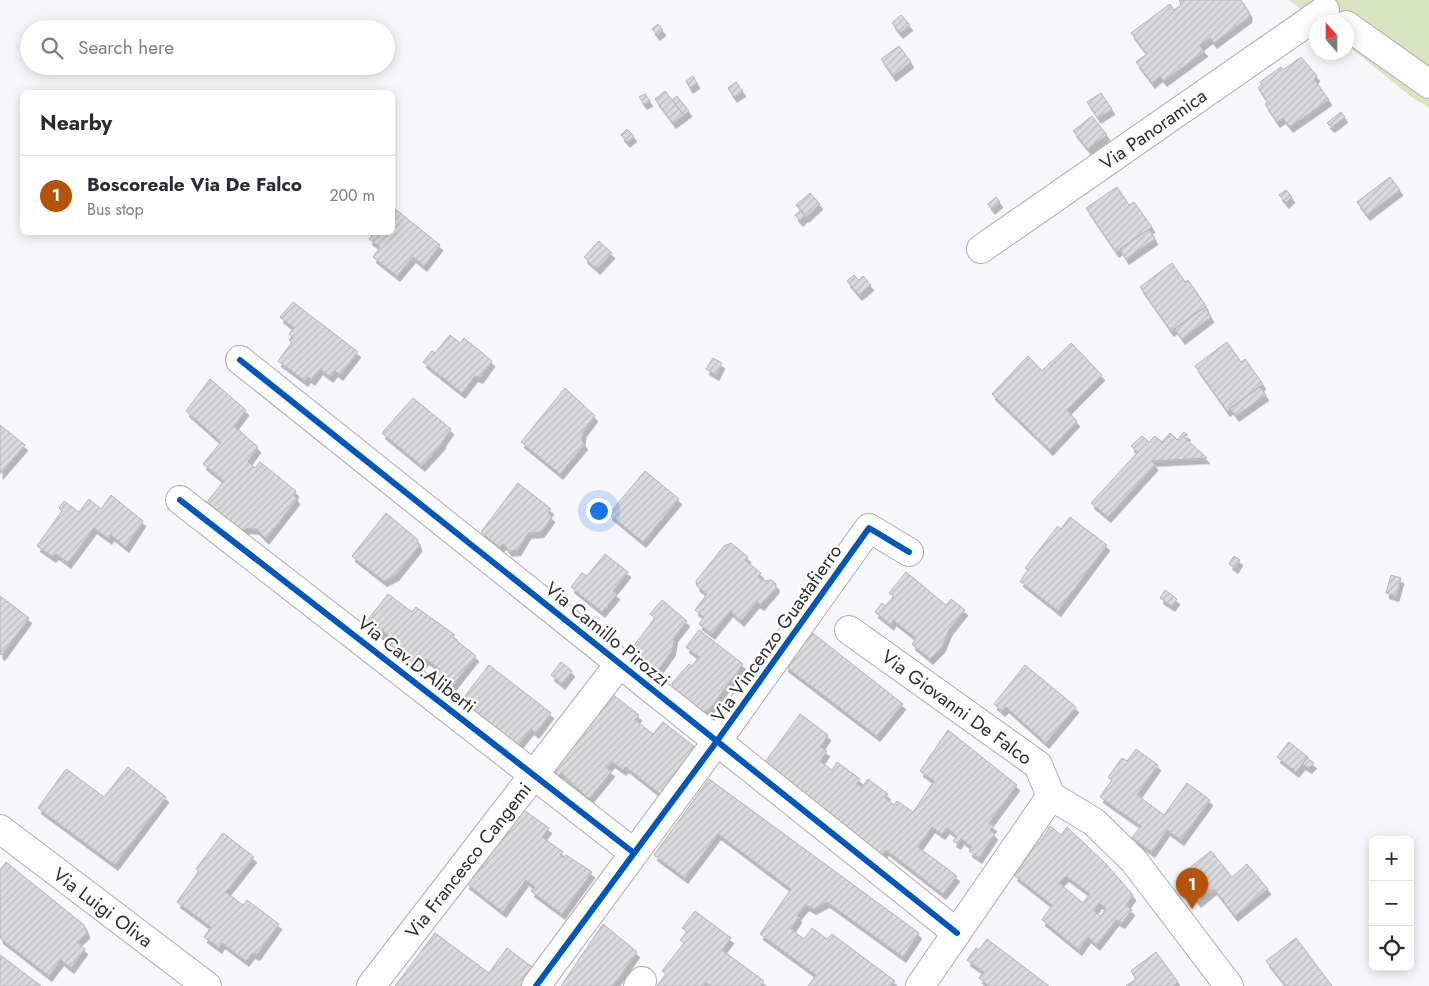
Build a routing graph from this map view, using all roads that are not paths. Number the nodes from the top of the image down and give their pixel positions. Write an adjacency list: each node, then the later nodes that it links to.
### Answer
1 (1332, 14): 2 (street, Via Panoramica); 3 (street, Via Panoramica)
2 (1429, 84)
3 (981, 249)
4 (240, 360): 8 (street, Via Camillo Pirozzi)
5 (180, 500): 10 (street, Via Cav.D.Aliberti)
6 (909, 552): 9 (street, Via Vincenzo Guastafierro)
7 (849, 630): 11 (street, Via Giovanni De Falco)
8 (620, 663): 9 (street, Via Camillo Pirozzi); 10 (street, Via Francesco Cangemi)
9 (717, 741): 13 (street, Via Vincenzo Guastafierro); 14 (street, Via Camillo Pirozzi)
10 (534, 774): 13 (street, Via Cav.D.Aliberti); 16 (street, Via Francesco Cangemi)
11 (1051, 796): 14 (street); 19 (street)
12 (0, 829): 15 (street, Via Luigi Oliva)
13 (634, 854): 17 (street, Via Vincenzo Guastafierro)
14 (957, 933): 18 (street)
15 (207, 986)
16 (371, 986)
17 (536, 986)
18 (920, 986)
19 (1229, 986)

